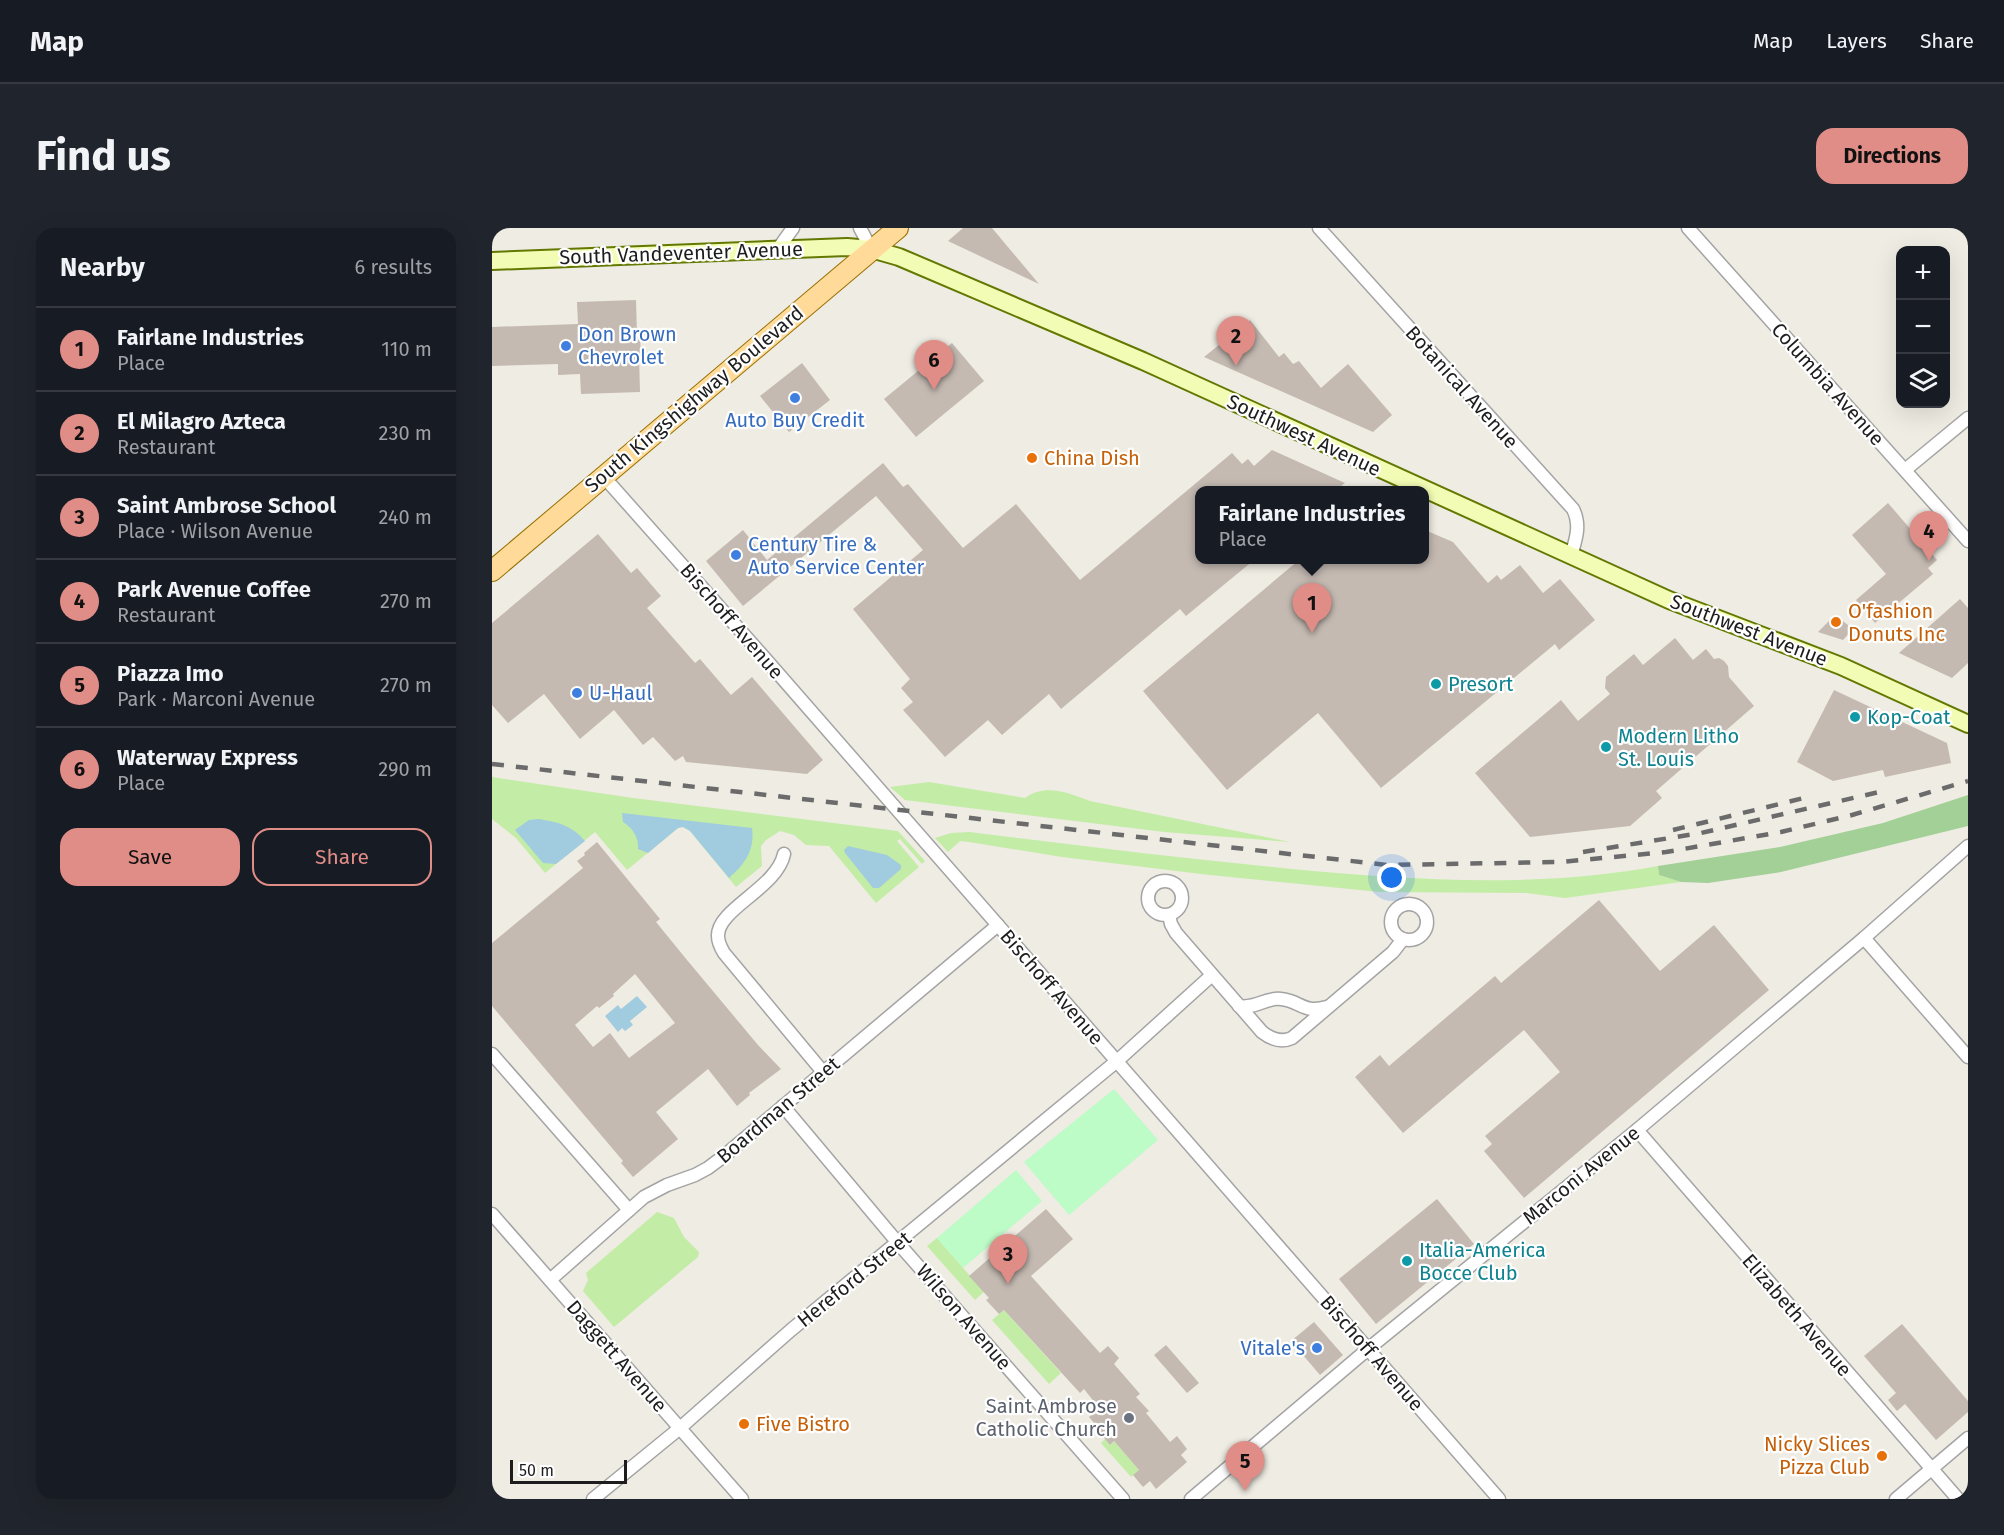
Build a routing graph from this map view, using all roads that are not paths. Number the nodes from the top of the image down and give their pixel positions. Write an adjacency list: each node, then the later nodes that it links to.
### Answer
1 (793, 228): 6 (street)
2 (860, 228): 7 (street)
3 (898, 228): 7 (main road, South Kingshighway Boulevard)
4 (1319, 228): 15 (street, Botanical Avenue)
5 (1688, 228): 10 (street, Columbia Avenue)
6 (778, 249): 7 (street, South Vandeventer Avenue); 8 (street, South Vandeventer Avenue)
7 (871, 249): 11 (main road, South Kingshighway Boulevard); 12 (street, Southwest Avenue)
8 (492, 261)
9 (1968, 418): 10 (street)
10 (1905, 470): 14 (street, Columbia Avenue)
11 (604, 477): 16 (main road, South Kingshighway Boulevard); 21 (street, Bischoff Avenue)
12 (1417, 486)
13 (1429, 492): 15 (street, Southwest Avenue)
14 (1968, 541)
15 (1571, 556): 17 (street, Southwest Avenue)
16 (492, 572)
17 (1968, 724)
18 (1968, 846): 22 (street, Marconi Avenue)
19 (784, 854): 30 (street)
20 (1169, 915): 24 (street)
21 (998, 925): 29 (street, Bischoff Avenue); 30 (street, Boardman Street)
22 (1864, 938): 28 (street); 32 (street, Marconi Avenue)
23 (1403, 939): 26 (street)
24 (1212, 975): 25 (street); 29 (street, Hereford Street)
25 (1239, 1006): 26 (street); 26 (street)
26 (1328, 1007)
27 (492, 1054): 33 (street)
28 (1968, 1057)
29 (1117, 1061): 35 (street, Hereford Street); 37 (street, Bischoff Avenue)
30 (823, 1072): 31 (street, Boardman Street)
31 (783, 1106): 33 (street, Boardman Street); 35 (street, Wilson Avenue)
32 (1637, 1130): 37 (street, Marconi Avenue); 40 (street, Elizabeth Avenue)
33 (629, 1210): 36 (street, Boardman Street)
34 (492, 1214): 36 (street, Daggett Avenue)
35 (898, 1243): 38 (street, Hereford Street); 43 (street, Wilson Avenue)
36 (550, 1280): 38 (street, Daggett Avenue)
37 (1368, 1349): 44 (street, Marconi Avenue); 45 (street, Bischoff Avenue)
38 (680, 1428): 41 (street, Hereford Street); 42 (street, Daggett Avenue)
39 (1968, 1438): 40 (street)
40 (1932, 1468): 46 (street); 47 (street, Elizabeth Avenue)
41 (593, 1499)
42 (742, 1499)
43 (1123, 1499)
44 (1191, 1499)
45 (1499, 1499)
46 (1896, 1499)
47 (1958, 1499)

